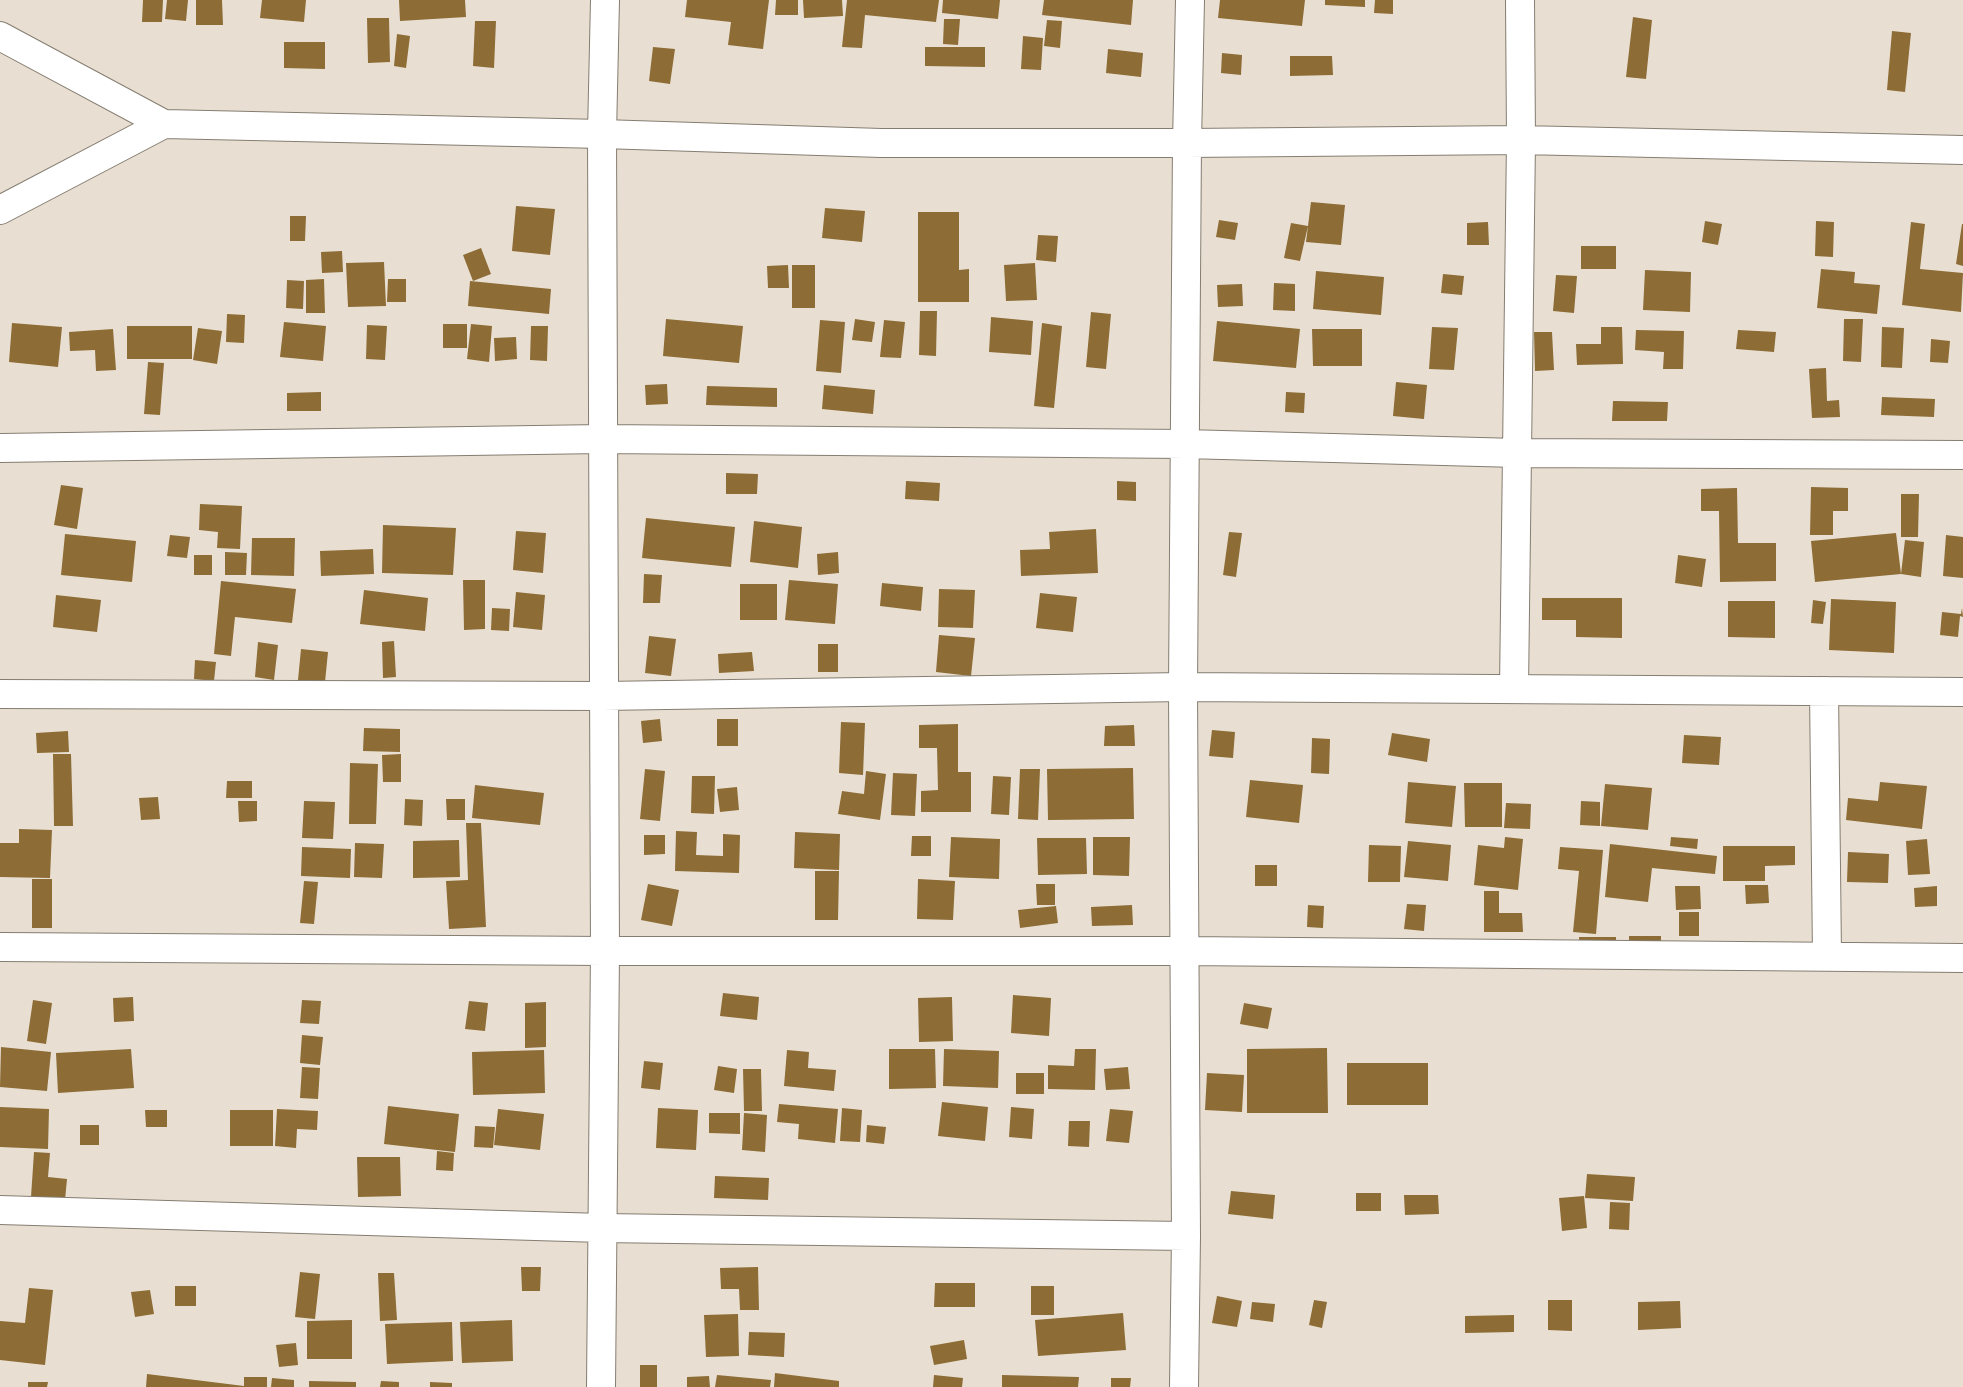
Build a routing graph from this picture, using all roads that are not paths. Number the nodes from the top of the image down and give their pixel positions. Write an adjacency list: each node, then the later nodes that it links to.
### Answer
1 (605, 0): 6 (street)
2 (1190, 0): 8 (street)
3 (1520, 0): 7 (street)
4 (0, 36): 5 (street)
5 (164, 124): 6 (street); 10 (street)
6 (602, 134): 8 (street); 11 (street)
7 (1521, 140): 8 (street); 9 (street); 14 (street)
8 (1187, 143): 12 (street)
9 (1963, 150)
10 (0, 210)
11 (602, 438): 12 (street); 13 (street); 21 (street)
12 (1185, 444): 14 (street); 16 (street)
13 (0, 448)
14 (1517, 453): 15 (street); 17 (street)
15 (1963, 455)
16 (1183, 687): 17 (street); 21 (street); 24 (street)
17 (1514, 688): 18 (street)
18 (1824, 691): 19 (street); 25 (street)
19 (1963, 692)
20 (0, 694): 21 (street)
21 (603, 696): 23 (street)
22 (0, 947): 23 (street)
23 (605, 951): 24 (street); 28 (street)
24 (1185, 951): 25 (street); 29 (street)
25 (1827, 956): 26 (street)
26 (1963, 958)
27 (0, 1210): 28 (street)
28 (602, 1228): 29 (street); 30 (street)
29 (1186, 1236): 31 (street)
30 (601, 1387)
31 (1184, 1387)

